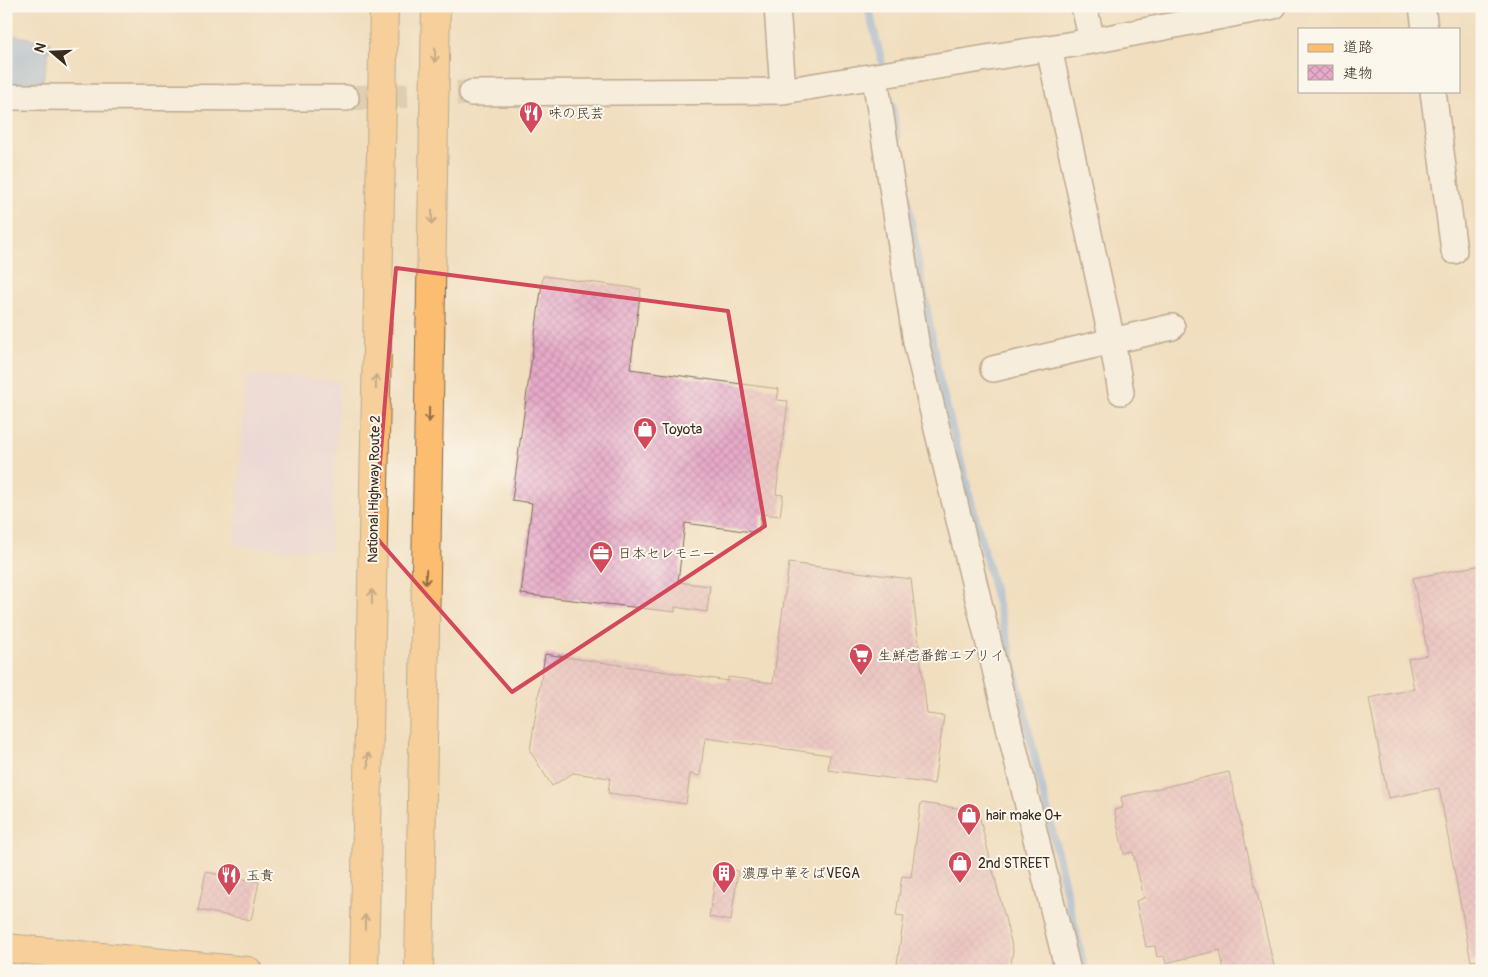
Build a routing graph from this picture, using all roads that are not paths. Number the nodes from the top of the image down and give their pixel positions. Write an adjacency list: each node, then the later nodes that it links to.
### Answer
1 (384, 6): 23 (main road, National Highway Route 2, one-way to 1)
2 (436, 6): 24 (main road, one-way to 24)
3 (777, 6): 11 (street)
4 (1084, 6): 8 (street)
5 (1274, 6): 8 (street)
6 (1422, 6): 7 (street)
7 (1425, 28)
8 (1092, 41): 9 (street)
9 (1049, 48): 10 (street); 18 (street)
10 (875, 78): 11 (street); 25 (street)
11 (783, 92): 13 (street)
12 (1433, 92): 16 (street)
13 (472, 93)
14 (6, 97): 15 (street)
15 (346, 98)
16 (1454, 251)
17 (1172, 327): 18 (street)
18 (1112, 341): 19 (street); 20 (street)
19 (993, 368)
20 (1121, 392)
21 (6, 948): 22 (main road)
22 (248, 971)
23 (364, 971)
24 (419, 971)
25 (1068, 971)

